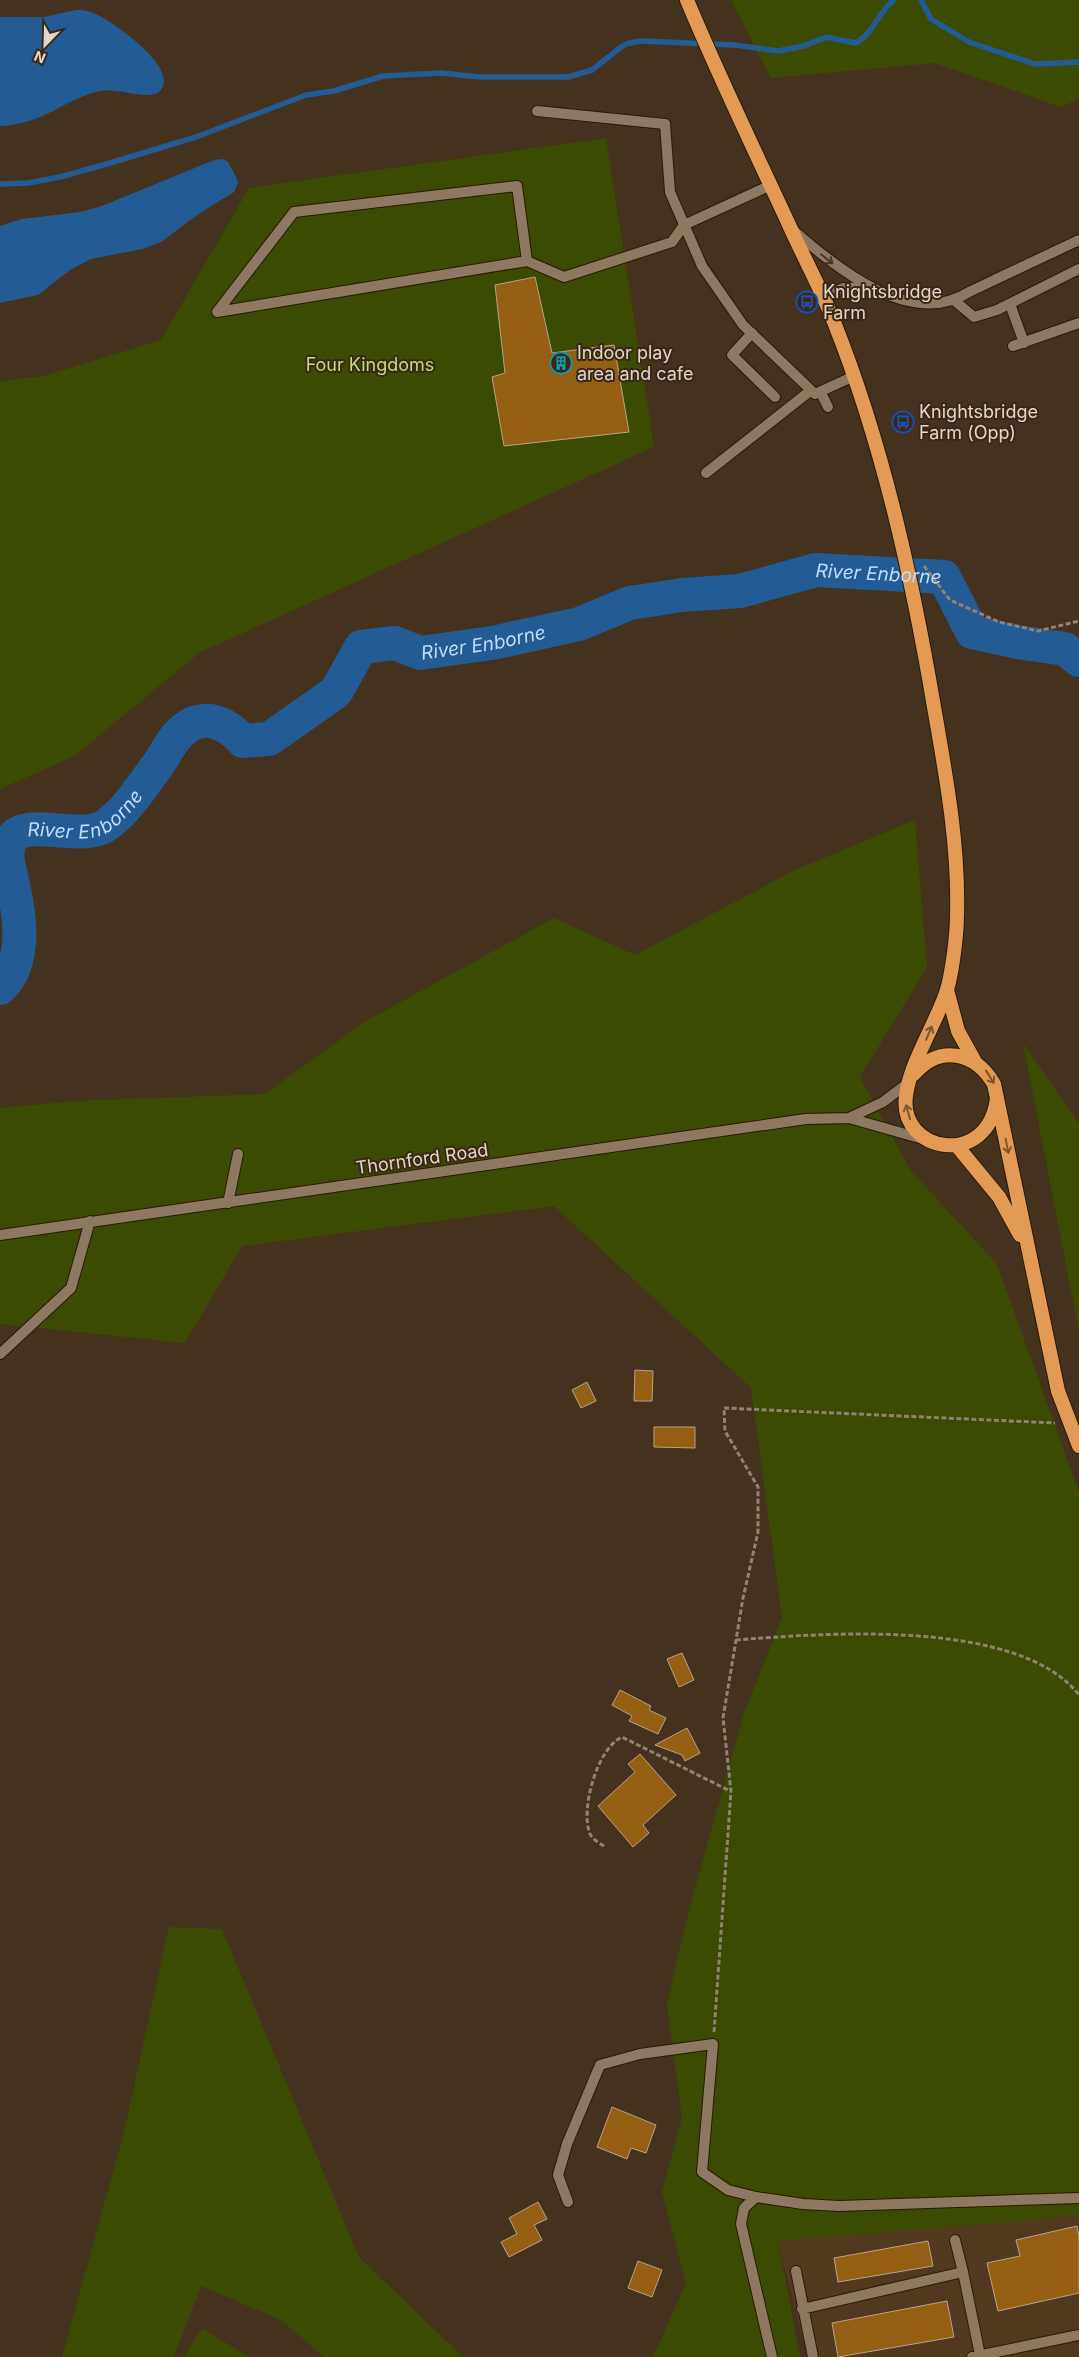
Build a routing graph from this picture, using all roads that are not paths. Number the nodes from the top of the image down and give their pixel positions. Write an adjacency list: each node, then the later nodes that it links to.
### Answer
1 (689, 4): 3 (highway)
2 (537, 111): 4 (street)
3 (770, 185): 4 (street); 5 (highway)
4 (684, 224): 7 (street); 14 (street)
5 (790, 227): 9 (street, one-way to 9); 10 (highway)
6 (1079, 240): 11 (street)
7 (527, 261): 7 (street)
8 (1079, 269): 12 (street)
9 (868, 287): 10 (street); 11 (street)
10 (823, 297): 17 (highway)
11 (955, 300): 12 (street)
12 (1010, 304): 15 (street)
13 (1079, 323): 15 (street)
14 (752, 333): 18 (street); 20 (street)
15 (1024, 343): 16 (street)
16 (1013, 346)
17 (854, 376): 19 (street); 23 (highway)
18 (810, 391): 19 (street); 22 (street)
19 (821, 393): 21 (street)
20 (775, 397)
21 (828, 408)
22 (706, 473)
23 (948, 990): 24 (highway); 25 (highway, one-way to 23)
24 (974, 1060): 25 (highway); 26 (highway, one-way to 26)
25 (910, 1080): 27 (street, Thornford Road); 28 (highway, one-way to 25)
26 (997, 1098): 29 (highway); 34 (highway, one-way to 34)
27 (849, 1118): 28 (street, Thornford Road); 31 (street, Thornford Road)
28 (933, 1143): 29 (highway)
29 (957, 1146): 34 (highway)
30 (238, 1154): 31 (street)
31 (228, 1203): 32 (street, Thornford Road)
32 (90, 1221): 33 (street, Thornford Road); 35 (street)
33 (0, 1235)
34 (1028, 1253): 36 (highway)
35 (0, 1354)
36 (1079, 1446)
37 (756, 2197): 38 (street); 39 (street); 46 (street)
38 (1079, 2198)
39 (568, 2202)
40 (955, 2240): 42 (street)
41 (796, 2271): 43 (street)
42 (963, 2272): 43 (street); 45 (street)
43 (802, 2309): 47 (street)
44 (1079, 2335): 45 (street)
45 (976, 2356)
46 (772, 2357)
47 (813, 2357)

